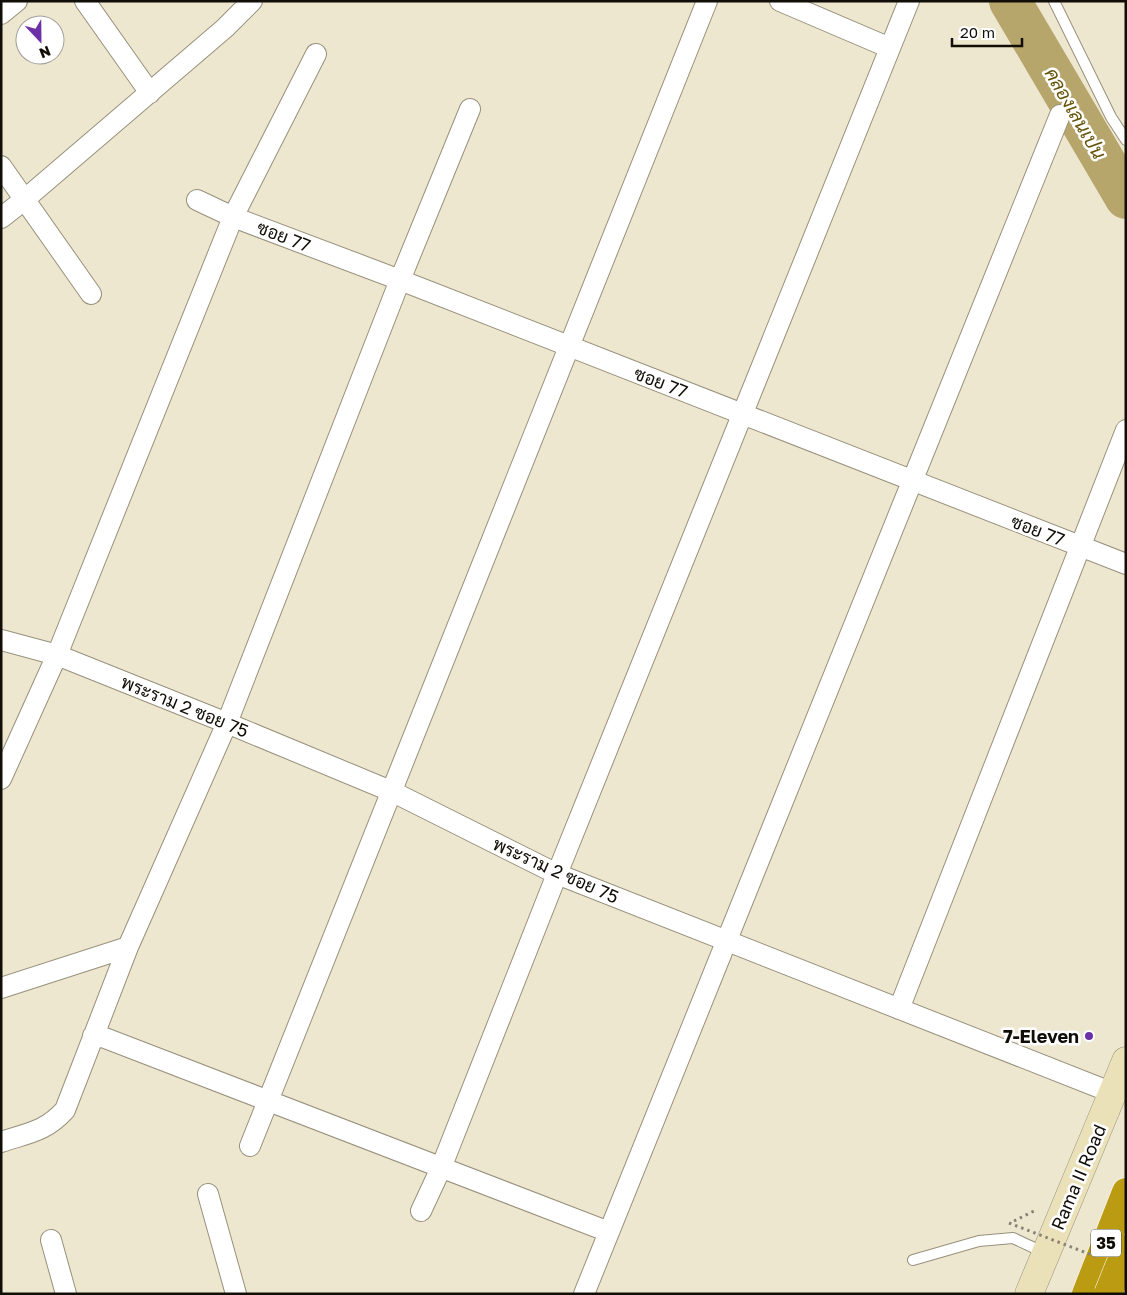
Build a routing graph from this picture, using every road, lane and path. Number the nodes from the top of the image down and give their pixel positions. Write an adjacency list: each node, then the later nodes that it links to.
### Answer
1 (17, 1): 8 (street)
2 (85, 1): 11 (street)
3 (252, 1): 11 (street)
4 (707, 1): 22 (street)
5 (780, 1): 9 (street)
6 (909, 1): 9 (street)
7 (1054, 1): 14 (lane)
8 (1, 14)
9 (890, 48): 23 (street)
10 (316, 54): 18 (street)
11 (150, 93): 16 (street)
12 (470, 109): 20 (street)
13 (1060, 115): 25 (street)
14 (1126, 140)
15 (1, 166): 16 (street)
16 (24, 200): 19 (street); 21 (street)
17 (197, 200): 18 (street, ซอย 77)
18 (233, 217): 20 (street, ซอย 77); 29 (street)
19 (1, 218)
20 (400, 280): 22 (street, ซอย 77); 30 (street)
21 (92, 294)
22 (570, 346): 23 (street, ซอย 77); 32 (street)
23 (743, 414): 25 (street, ซอย 77); 33 (street)
24 (1126, 430): 26 (street)
25 (913, 481): 26 (street, ซอย 77); 34 (street)
26 (1080, 546): 27 (street, ซอย 77); 37 (street)
27 (1126, 564)
28 (1, 640): 29 (street, พระราม 2 ซอย 75)
29 (57, 655): 30 (street, พระราม 2 ซอย 75); 31 (street)
30 (227, 723): 32 (street, พระราม 2 ซอย 75); 35 (street)
31 (1, 779)
32 (393, 792): 33 (street, พระราม 2 ซอย 75); 41 (street)
33 (557, 874): 34 (street, พระราม 2 ซอย 75); 44 (street)
34 (727, 941): 37 (street, พระราม 2 ซอย 75); 49 (street)
35 (128, 947): 36 (street); 38 (street)
36 (1, 988)
37 (899, 1009): 40 (street, พระราม 2 ซอย 75)
38 (94, 1036): 41 (street); 42 (street)
39 (1126, 1061): 40 (main road, Rama II Road)
40 (1113, 1093): 52 (main road, Rama II Road)
41 (268, 1101): 43 (street); 44 (street)
42 (1, 1142)
43 (250, 1146)
44 (441, 1168): 47 (street); 49 (street)
45 (1126, 1192): 59 (highway, 35)
46 (208, 1194): 56 (street)
47 (421, 1212)
48 (1009, 1223): 53 (path, bridge)
49 (609, 1232): 57 (street)
50 (51, 1240): 55 (street)
51 (1126, 1249): 60 (highway, bridge)
52 (1045, 1253): 54 (lane); 58 (main road, Rama II Road)
53 (1099, 1258)
54 (913, 1260)
55 (66, 1294)
56 (236, 1294)
57 (584, 1294)
58 (1029, 1294)
59 (1086, 1294)
60 (1108, 1294)

